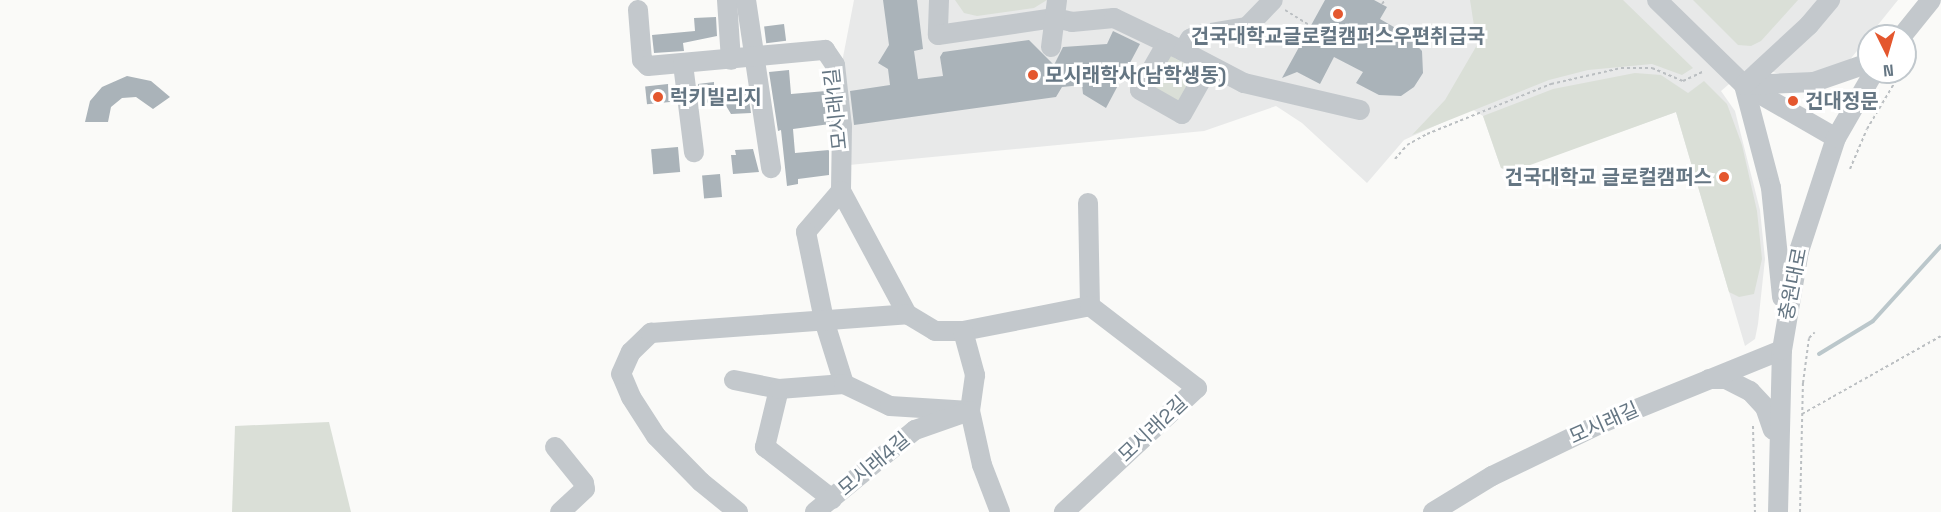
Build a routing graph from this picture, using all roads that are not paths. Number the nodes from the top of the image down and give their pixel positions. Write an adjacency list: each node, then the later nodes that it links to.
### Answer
1 (727, 0): 14 (street)
2 (746, 0): 13 (street)
3 (1657, 0): 19 (street)
4 (1830, 0): 19 (street)
5 (1931, 0): 10 (street)
6 (936, 2): 8 (street)
7 (1280, 6): 12 (street)
8 (1056, 9): 11 (street); 12 (street)
9 (638, 10): 15 (street, 모시래1길)
10 (1912, 24)
11 (1052, 47)
12 (1175, 47): 16 (street); 16 (street)
13 (752, 58): 14 (street, 모시래1길); 23 (street); 24 (street, 모시래1길)
14 (731, 60): 15 (street, 모시래1길)
15 (683, 64): 22 (street)
16 (1209, 66): 20 (street)
17 (1857, 67): 19 (street)
18 (1867, 84): 21 (street, 충원대로)
19 (1744, 85): 21 (street); 30 (street)
20 (1360, 110)
21 (1836, 138): 30 (street, 충원대로)
22 (694, 152)
23 (771, 168)
24 (842, 191): 27 (street); 28 (street)
25 (1088, 203): 26 (street)
26 (1090, 306): 29 (street); 43 (street, 모시래2길)
27 (907, 314): 28 (street); 29 (street)
28 (824, 320): 33 (street); 40 (street)
29 (963, 332): 35 (street)
30 (1783, 342): 32 (street, 모시래길); 36 (street, 충원대로)
31 (734, 380): 34 (street, 모시래4길)
32 (1698, 382): 36 (street); 44 (street, 모시래길)
33 (844, 384): 34 (street, 모시래4길); 35 (street, 모시래4길)
34 (779, 389): 38 (street, 모시래4길)
35 (970, 411): 38 (street, 모시래4길); 42 (street)
36 (1777, 446): 45 (street, 충원대로)
37 (555, 447): 39 (street)
38 (832, 498): 41 (street, 모시래4길)
39 (560, 512)
40 (738, 512)
41 (815, 512)
42 (1000, 512)
43 (1064, 512)
44 (1433, 512)
45 (1778, 512)

